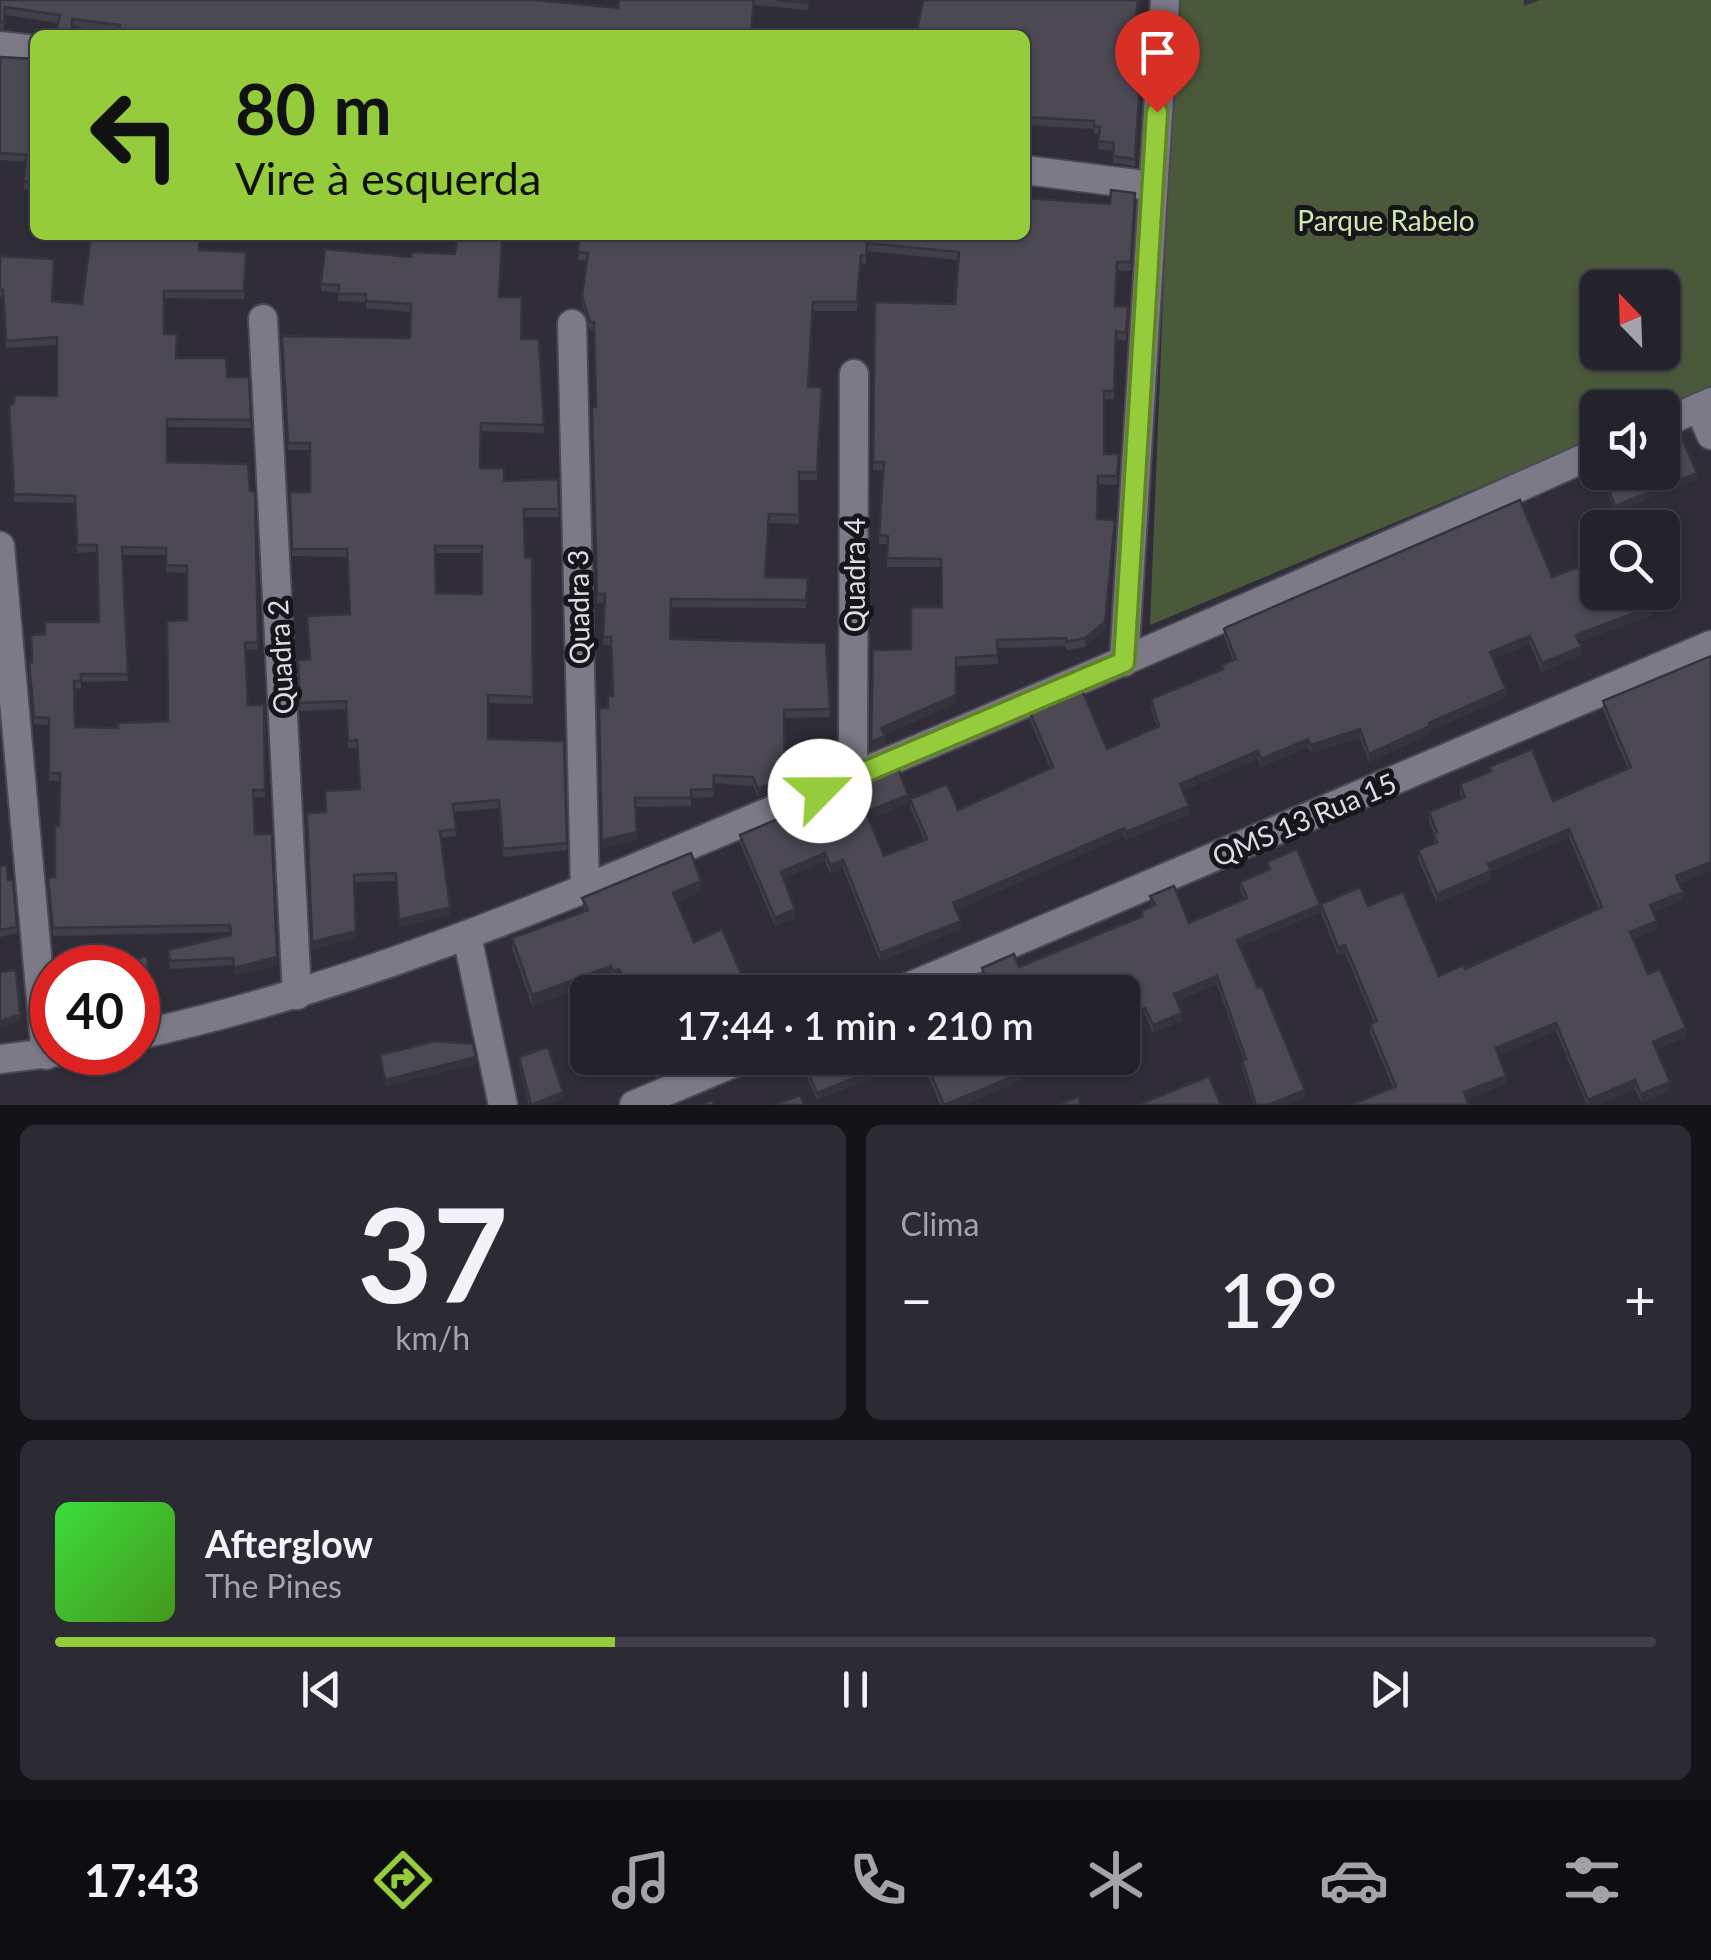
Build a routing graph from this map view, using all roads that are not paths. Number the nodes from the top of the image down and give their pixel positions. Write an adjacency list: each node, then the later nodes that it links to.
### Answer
1 (1165, 0): 5 (street)
2 (0, 46): 3 (street)
3 (30, 49)
4 (1030, 171): 5 (street)
5 (1152, 186): 16 (street)
6 (263, 319): 22 (street, Quadra 2)
7 (572, 324): 18 (street, Quadra 3)
8 (854, 374): 17 (street, Quadra 4)
9 (1705, 404): 10 (street); 11 (street)
10 (1680, 416)
11 (1711, 435)
12 (1580, 460): 16 (street)
13 (0, 546): 15 (street)
14 (1711, 644): 21 (street, QMS 13 Rua 15)
15 (5, 655): 20 (street)
16 (1124, 662): 17 (street)
17 (853, 776): 18 (street)
18 (585, 889): 19 (street)
19 (466, 936): 22 (street); 27 (street)
20 (38, 945)
21 (937, 975)
22 (297, 995): 23 (street)
23 (160, 1029)
24 (30, 1056): 25 (street)
25 (0, 1058)
26 (705, 1075): 28 (street)
27 (504, 1105)
28 (634, 1105)

